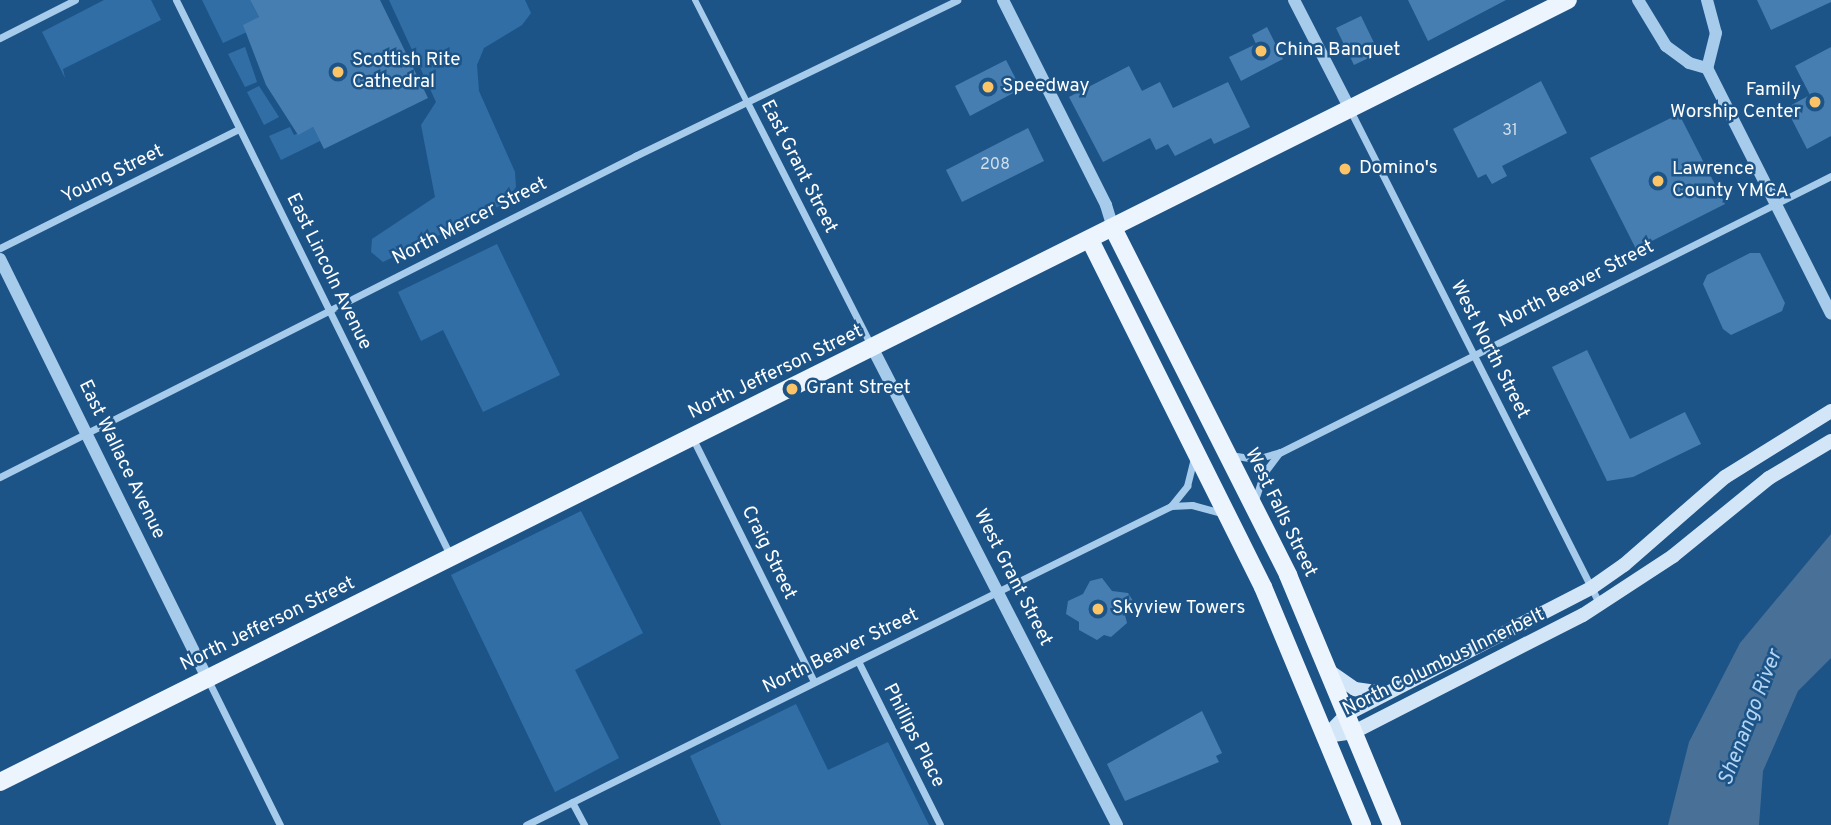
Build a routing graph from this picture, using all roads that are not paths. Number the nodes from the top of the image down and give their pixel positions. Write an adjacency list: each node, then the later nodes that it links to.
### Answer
1 (75, 0): 10 (street)
2 (176, 0): 14 (street, East Lincoln Avenue)
3 (695, 0): 12 (street, East Grant Street)
4 (957, 0): 12 (street, North Mercer Street)
5 (1003, 0): 17 (street)
6 (1294, 0): 13 (street)
7 (1567, 0): 13 (main road, North Jefferson Street)
8 (1639, 0): 11 (street)
9 (1707, 0): 11 (street)
10 (0, 38)
11 (1707, 68): 16 (street)
12 (747, 102): 21 (street, North Mercer Street); 23 (street, East Grant Street)
13 (1350, 110): 17 (main road, North Jefferson Street); 24 (street, West North Street)
14 (239, 129): 19 (street, Young Street); 21 (street, East Lincoln Avenue)
15 (1831, 176): 16 (street, North Beaver Street)
16 (1776, 203): 22 (street); 24 (street, North Beaver Street)
17 (1113, 228): 18 (main road, North Jefferson Street); 31 (main road, West Falls Street)
18 (1090, 240): 23 (main road, North Jefferson Street); 29 (main road)
19 (0, 248)
20 (0, 259): 26 (street, East Wallace Avenue)
21 (329, 310): 26 (street, North Mercer Street); 36 (street, East Lincoln Avenue)
22 (1831, 313)
23 (873, 349): 27 (main road, North Jefferson Street); 38 (street, West Grant Street)
24 (1474, 355): 30 (street, North Beaver Street); 37 (street, West North Street)
25 (1831, 411): 37 (main road, North Columbus Innerbelt)
26 (86, 434): 32 (street, North Mercer Street); 42 (street, East Wallace Avenue)
27 (693, 438): 36 (main road, North Jefferson Street); 43 (street, Craig Street)
28 (1831, 441): 39 (main road, North Columbus Innerbelt)
29 (1194, 449): 33 (street); 35 (main road)
30 (1281, 452): 31 (street, North Beaver Street); 34 (street, North Beaver Street)
31 (1228, 454): 34 (main road, West Falls Street)
32 (0, 477)
33 (1171, 506): 35 (street); 38 (street, North Beaver Street)
34 (1254, 506): 41 (main road, West Falls Street)
35 (1228, 516): 47 (main road)
36 (451, 558): 42 (main road, North Jefferson Street)
37 (1591, 588): 39 (street, West North Street); 44 (main road, North Columbus Innerbelt)
38 (998, 592): 40 (street, North Beaver Street); 50 (street, West Grant Street)
39 (1600, 605): 46 (main road, North Columbus Innerbelt)
40 (858, 661): 43 (street, North Beaver Street); 54 (street, Phillips Place)
41 (1329, 671): 44 (main road); 45 (main road, West Falls Street)
42 (207, 678): 48 (main road, North Jefferson Street); 51 (street)
43 (814, 682): 49 (street, North Beaver Street)
44 (1390, 693): 45 (main road, North Columbus Innerbelt)
45 (1347, 715): 46 (main road, West Falls Street); 47 (main road, North Columbus Innerbelt)
46 (1354, 732): 47 (main road, North Columbus Innerbelt); 56 (main road, West Falls Street)
47 (1325, 736): 55 (main road)
48 (3, 779)
49 (572, 802): 52 (street, North Beaver Street); 53 (street)
50 (1114, 824)
51 (280, 825)
52 (526, 825)
53 (584, 825)
54 (940, 825)
55 (1362, 825)
56 (1392, 825)

